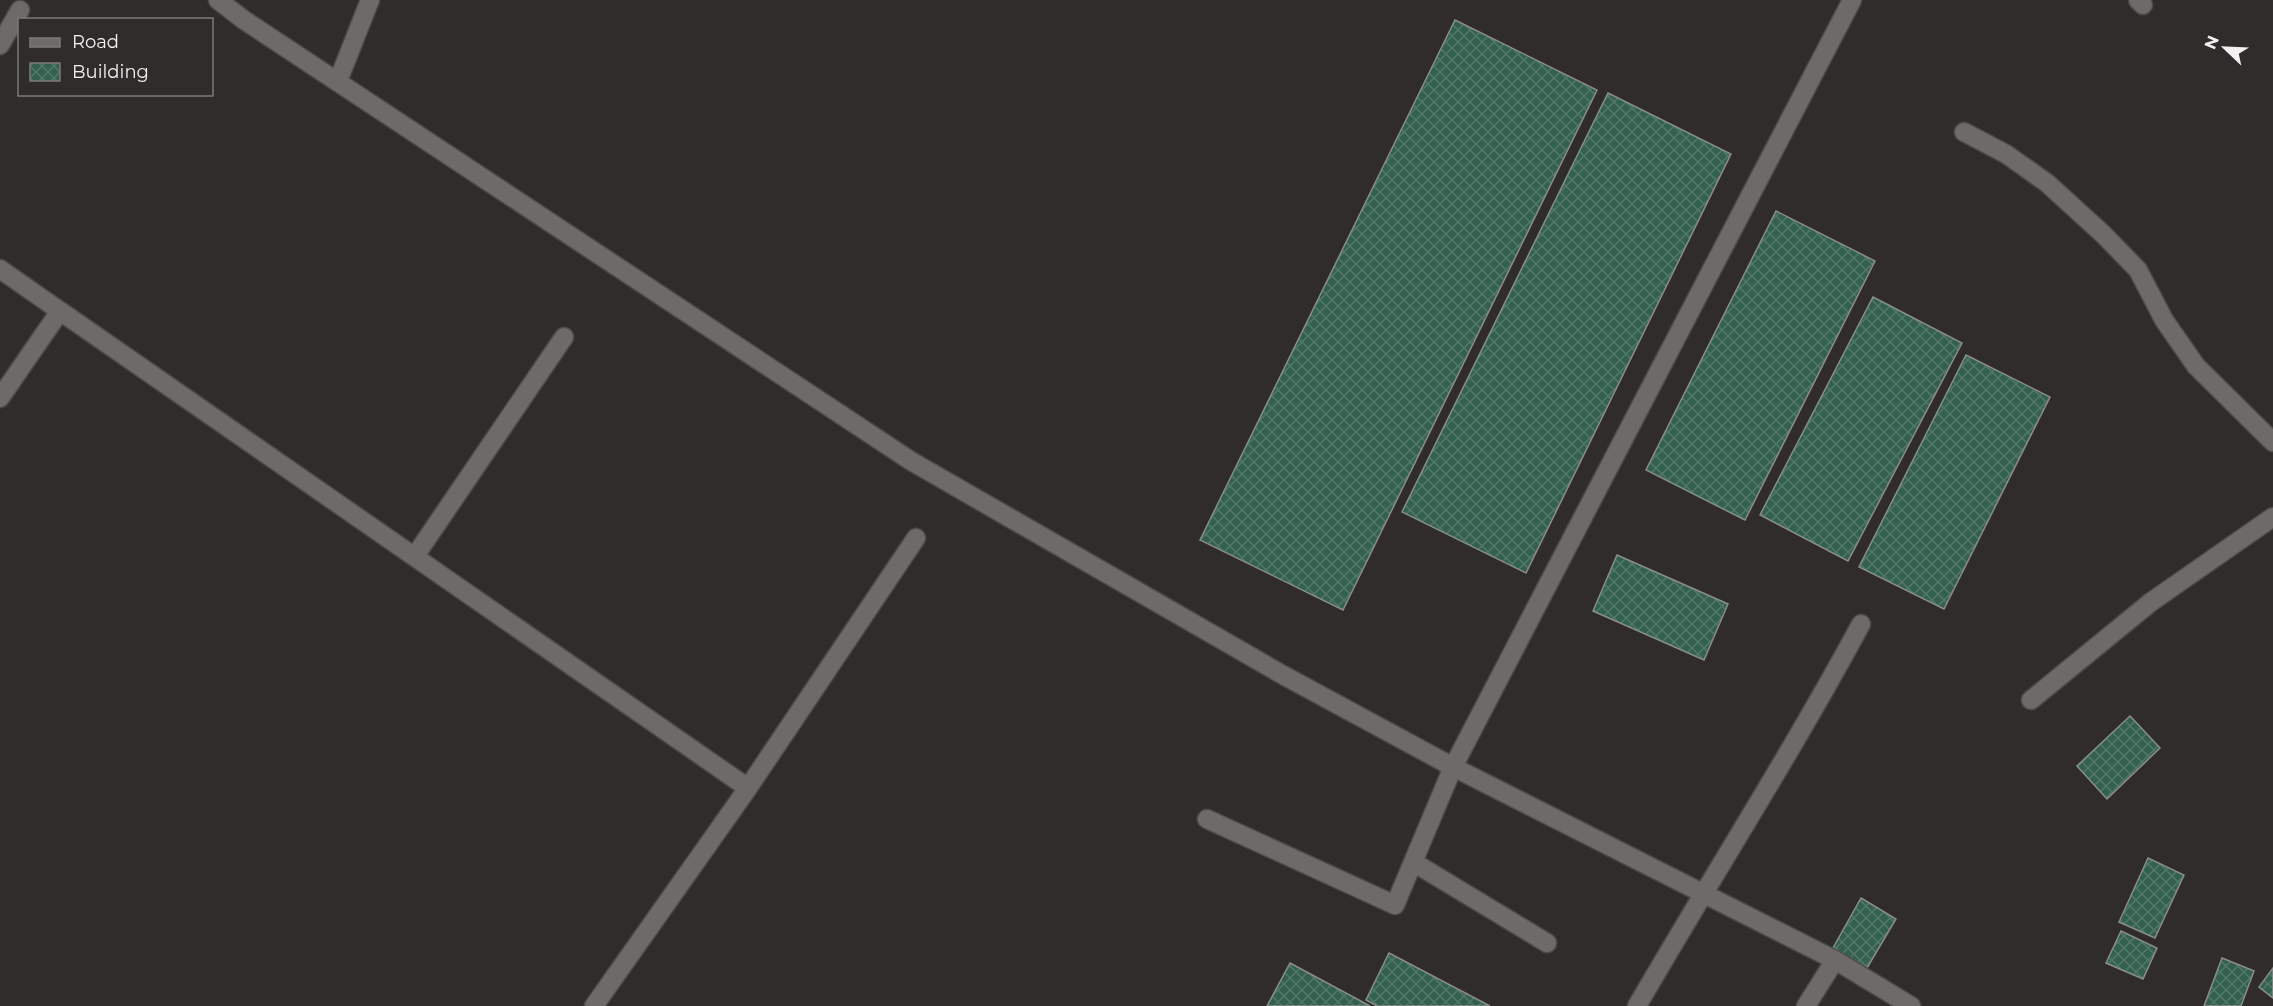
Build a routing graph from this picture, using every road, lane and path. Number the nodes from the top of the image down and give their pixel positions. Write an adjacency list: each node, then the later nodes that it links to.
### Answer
1 (218, 0): 6 (street)
2 (370, 0): 6 (street)
3 (1852, 0): 18 (street)
4 (20, 10): 5 (street)
5 (0, 45)
6 (338, 81): 18 (street)
7 (1964, 132): 12 (street)
8 (0, 269): 9 (street)
9 (60, 310): 11 (street); 15 (street)
10 (564, 337): 15 (street)
11 (0, 398)
12 (2273, 442)
13 (2273, 517): 17 (street)
14 (916, 538): 19 (street)
15 (415, 556): 19 (street)
16 (1861, 624): 22 (street)
17 (2031, 700)
18 (1453, 767): 21 (street); 22 (street)
19 (748, 788): 25 (street)
20 (1207, 819): 21 (street)
21 (1413, 862): 23 (street)
22 (1702, 892): 24 (street); 26 (street)
23 (1547, 943)
24 (1835, 960): 27 (street); 28 (street)
25 (594, 1006)
26 (1637, 1006)
27 (1806, 1006)
28 (1911, 1006)

